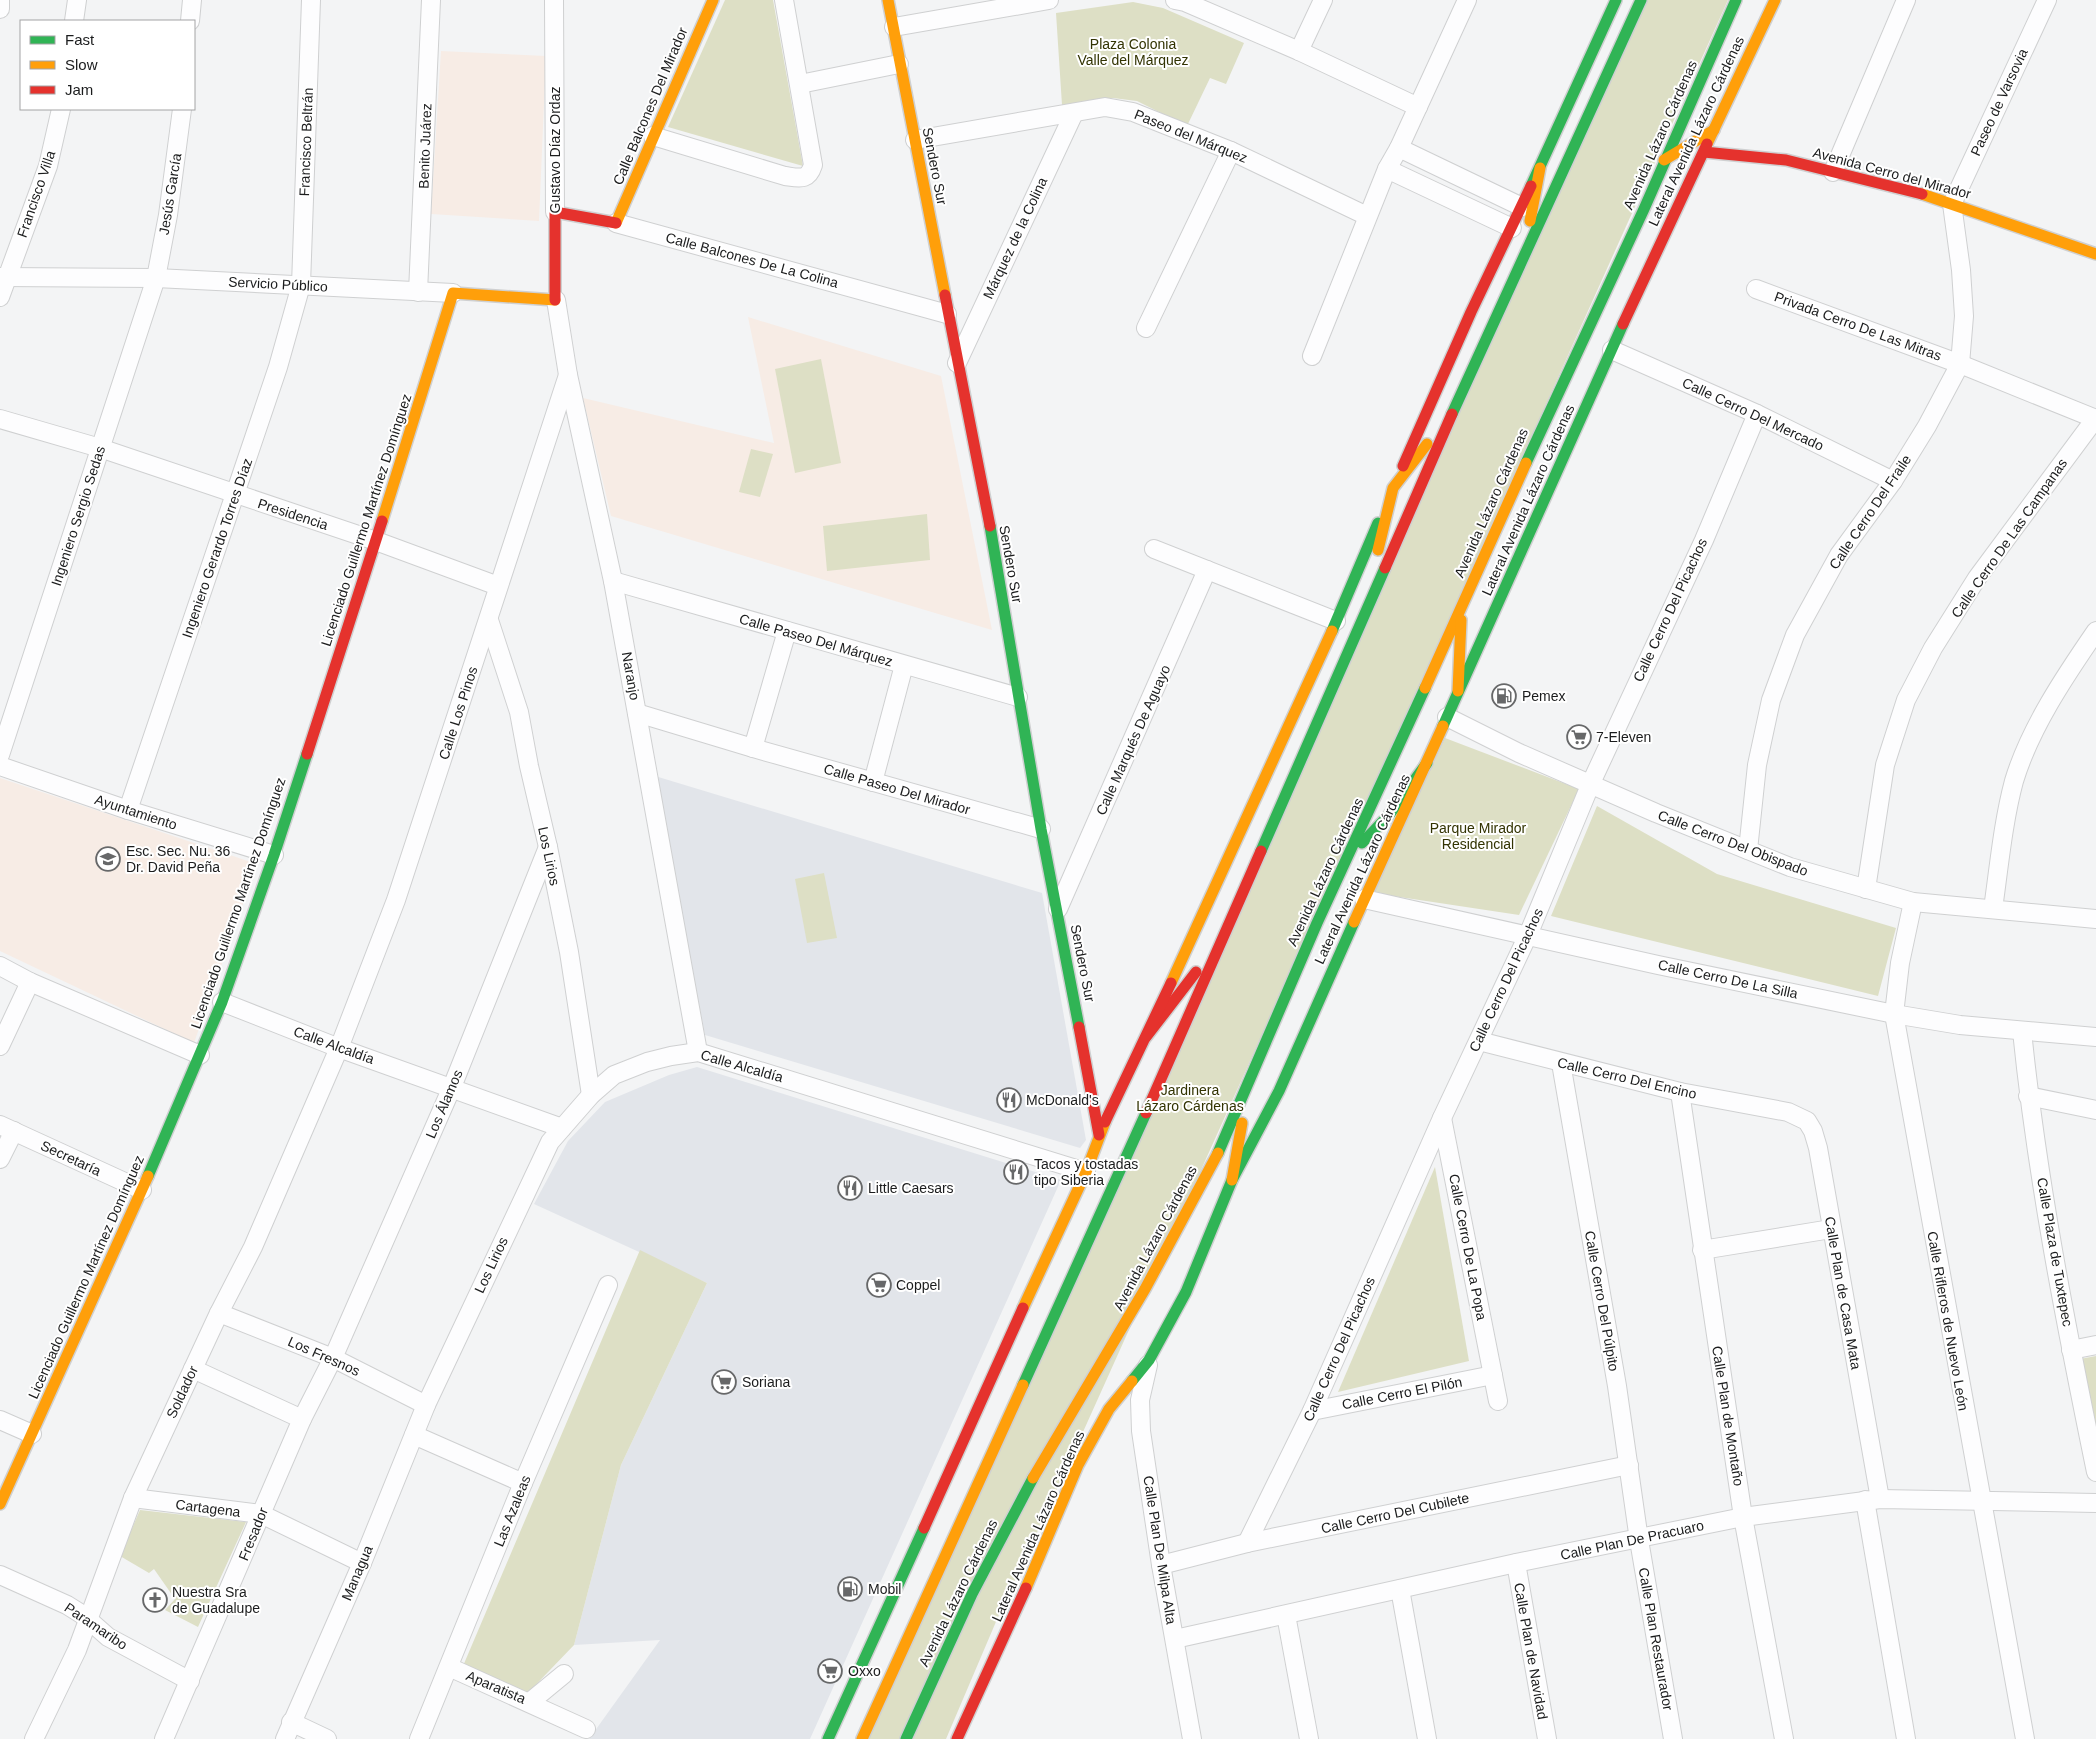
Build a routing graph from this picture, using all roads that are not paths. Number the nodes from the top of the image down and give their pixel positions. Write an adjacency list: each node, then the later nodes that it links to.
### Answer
1 (0, 0): 20 (street)
2 (77, 0): 21 (street)
3 (192, 0): 22 (street)
4 (312, 0): 51 (street, Francisco Beltrán)
5 (431, 0): 53 (street, Benito Juárez)
6 (554, 0): 43 (street, Gustavo Díaz Ordaz)
7 (713, 0): 32 (main road, Calle Balcones Del Mirador)
8 (784, 0): 26 (street)
9 (888, 0): 23 (main road, Sendero Sur)
10 (1049, 0): 23 (street)
11 (1323, 0): 24 (street)
12 (1467, 0): 27 (street)
13 (1616, 0): 38 (main road)
14 (1641, 0): 50 (main road, Avenida Lázaro Cárdenas)
15 (1736, 0): 37 (main road, Avenida Lázaro Cárdenas)
16 (1775, 0): 31 (main road, Lateral Avenida Lázaro Cárdenas)
17 (1906, 0): 40 (street)
18 (2047, 0): 41 (street, Paseo de Varsovia)
19 (1182, 1): 24 (street)
20 (0, 9)
21 (74, 20)
22 (190, 20)
23 (894, 27): 25 (main road, Sendero Sur)
24 (1300, 51): 27 (street)
25 (900, 64): 26 (street); 33 (main road, Sendero Sur)
26 (800, 84): 32 (street)
27 (1418, 107): 34 (street)
28 (61, 110): 48 (street, Francisco Villa)
29 (182, 110): 49 (street, Jesús García)
30 (1074, 112): 33 (street, Paseo del Márquez); 35 (street, Paseo del Márquez); 61 (street, Márquez de la Colina)
31 (1714, 130): 36 (main road, Lateral Avenida Lázaro Cárdenas); 37 (main road)
32 (653, 136): 45 (main road, Calle Balcones Del Mirador)
33 (915, 140): 57 (main road, Sendero Sur)
34 (1399, 148): 39 (street); 42 (street)
35 (1231, 151): 44 (street, Paseo del Márquez); 58 (street)
36 (1704, 152): 40 (main road, Avenida Cerro del Mirador); 59 (main road, Lateral Avenida Lázaro Cárdenas)
37 (1664, 160): 77 (main road, Avenida Lázaro Cárdenas)
38 (1540, 168): 42 (main road); 50 (main road)
39 (1387, 170): 44 (street); 46 (street)
40 (1833, 172): 41 (main road, Avenida Cerro del Mirador)
41 (1952, 204): 47 (main road, Avenida Cerro del Mirador); 62 (street, Calle Cerro Del Fraile)
42 (1522, 207): 46 (main road)
43 (555, 212): 45 (main road, Calle Balcones De La Colina); 56 (main road, Gustavo Díaz Ordaz)
44 (1367, 216): 60 (street)
45 (616, 223): 57 (street, Calle Balcones De La Colina)
46 (1512, 228): 70 (main road)
47 (2096, 254)
48 (3, 277): 49 (street, Servicio Público); 55 (street, Francisco Villa)
49 (156, 278): 51 (street, Servicio Público); 68 (street, Ingeniero Sergio Sedas)
50 (1513, 282): 64 (main road, Avenida Lázaro Cárdenas)
51 (301, 285): 53 (street, Servicio Público); 71 (street, Ingeniero Gerardo Torres Díaz)
52 (1756, 289): 62 (street, Privada Cerro De Las Mitras)
53 (418, 292): 54 (street, Servicio Público)
54 (453, 293): 56 (main road, Servicio Público); 72 (main road, Licenciado Guillermo Martínez Domínguez)
55 (0, 296)
56 (556, 300): 63 (street, Naranjo)
57 (947, 314): 61 (main road, Sendero Sur)
58 (1146, 328)
59 (1612, 350): 65 (street, Calle Cerro Del Mercado); 84 (main road, Lateral Avenida Lázaro Cárdenas)
60 (1312, 356)
61 (957, 363): 85 (main road, Sendero Sur)
62 (1960, 364): 66 (street, Privada Cerro De Las Mitras); 69 (street, Calle Cerro Del Fraile)
63 (568, 375): 75 (street, Naranjo); 76 (street, Calle Los Pinos)
64 (1454, 409): 70 (main road); 78 (main road, Avenida Lázaro Cárdenas)
65 (1757, 414): 69 (street, Calle Cerro Del Mercado); 93 (street, Calle Cerro Del Picachos)
66 (2096, 419): 100 (street, Calle Cerro De Las Campanas)
67 (0, 420): 68 (street, Presidencia)
68 (100, 448): 71 (street, Presidencia); 89 (street, Ingeniero Sergio Sedas)
69 (1893, 482): 97 (street, Calle Cerro Del Fraile)
70 (1393, 488): 78 (main road); 80 (main road)
71 (234, 495): 72 (street, Presidencia); 94 (street, Ingeniero Gerardo Torres Díaz)
72 (376, 541): 76 (street, Presidencia); 99 (main road, Licenciado Guillermo Martínez Domínguez)
73 (1154, 549): 74 (street)
74 (1207, 570): 80 (street); 103 (street, Calle Marqués De Aguayo)
75 (613, 581): 81 (street, Calle Paseo Del Márquez); 86 (street, Naranjo)
76 (498, 586): 79 (street, Calle Los Pinos)
77 (1461, 605): 84 (main road); 98 (main road, Avenida Lázaro Cárdenas)
78 (1362, 617): 107 (main road, Avenida Lázaro Cárdenas)
79 (489, 620): 96 (street, Los Lirios); 117 (street, Calle Los Pinos)
80 (1336, 621): 113 (main road)
81 (786, 631): 83 (street, Calle Paseo Del Márquez); 88 (street)
82 (2096, 631): 104 (street)
83 (904, 665): 85 (street, Calle Paseo Del Márquez); 92 (street)
84 (1458, 691): 87 (main road, Lateral Avenida Lázaro Cárdenas)
85 (1018, 697): 95 (main road, Sendero Sur)
86 (637, 713): 88 (street, Calle Paseo Del Mirador); 118 (street, Naranjo)
87 (1447, 717): 90 (main road, Lateral Avenida Lázaro Cárdenas); 93 (street, Calle Cerro Del Obispado)
88 (753, 748): 92 (street, Calle Paseo Del Mirador)
89 (0, 754)
90 (1427, 763): 98 (main road); 101 (main road, Lateral Avenida Lázaro Cárdenas)
91 (0, 766): 94 (street, Ayuntamiento)
92 (873, 782): 95 (street, Calle Paseo Del Mirador)
93 (1591, 784): 97 (street, Calle Cerro Del Obispado); 106 (street, Calle Cerro Del Picachos)
94 (128, 810): 99 (street, Ayuntamiento)
95 (1041, 829): 103 (main road, Sendero Sur)
96 (548, 847): 122 (street, Los Álamos); 124 (street, Los Lirios)
97 (1748, 850): 100 (street, Calle Cerro Del Obispado)
98 (1351, 852): 121 (main road, Avenida Lázaro Cárdenas)
99 (274, 855): 110 (main road, Licenciado Guillermo Martínez Domínguez)
100 (1866, 889): 102 (street, Calle Cerro Del Obispado)
101 (1364, 899): 106 (street, Calle Cerro De La Silla); 134 (main road, Lateral Avenida Lázaro Cárdenas)
102 (1913, 902): 104 (street, Calle Cerro Del Obispado); 111 (street, Calle Rifleros de Nuevo León)
103 (1058, 909): 131 (main road, Sendero Sur)
104 (1993, 909): 105 (street, Calle Cerro Del Obispado)
105 (2096, 919)
106 (1528, 936): 111 (street, Calle Cerro De La Silla); 115 (street, Calle Cerro Del Picachos)
107 (1222, 937): 113 (main road); 185 (main road, Avenida Lázaro Cárdenas)
108 (0, 966): 109 (street)
109 (30, 982): 116 (street); 119 (street)
110 (222, 1002): 117 (street, Calle Alcaldía); 119 (main road, Licenciado Guillermo Martínez Domínguez)
111 (1894, 1014): 112 (street, Calle Cerro De La Silla); 158 (street, Calle Rifleros de Nuevo León)
112 (2022, 1032): 114 (street, Calle Cerro De La Silla); 125 (street, Calle Plaza de Tuxtepec)
113 (1146, 1037): 131 (main road)
114 (2096, 1037)
115 (1479, 1041): 120 (street, Calle Cerro Del Encino); 128 (street, Calle Cerro Del Picachos)
116 (0, 1046)
117 (339, 1048): 122 (street, Calle Alcaldía); 139 (street, Soldador)
118 (698, 1052): 124 (street, Calle Alcaldía); 133 (street, Calle Alcaldía)
119 (200, 1055): 135 (main road, Licenciado Guillermo Martínez Domínguez)
120 (1561, 1063): 123 (street, Calle Cerro Del Encino); 153 (street, Calle Cerro Del Púlpito)
121 (1251, 1075): 134 (main road); 186 (main road, Avenida Lázaro Cárdenas)
122 (452, 1087): 130 (street, Calle Alcaldía); 142 (street, Los Álamos)
123 (1680, 1092): 126 (street, Calle Cerro Del Encino); 137 (street, Calle Plan de Montaño)
124 (591, 1096): 130 (street, Calle Alcaldía)
125 (2028, 1096): 127 (street); 141 (street, Calle Plaza de Tuxtepec)
126 (1777, 1110): 136 (street, Calle Plan de Casa Mata)
127 (2096, 1110)
128 (1442, 1118): 145 (street, Calle Cerro De La Popa); 148 (street, Calle Cerro Del Picachos)
129 (7, 1128): 132 (street); 135 (street, Secretaría)
130 (562, 1128): 147 (street, Los Lirios)
131 (1099, 1135): 133 (main road)
132 (0, 1159)
133 (1086, 1172): 184 (main road)
134 (1232, 1180): 143 (main road, Lateral Avenida Lázaro Cárdenas)
135 (142, 1190): 151 (main road, Licenciado Guillermo Martínez Domínguez)
136 (1831, 1229): 137 (street); 157 (street, Calle Plan de Casa Mata)
137 (1702, 1250): 162 (street, Calle Plan de Montaño)
138 (608, 1285): 155 (street, Las Azaleas)
139 (219, 1313): 142 (street, Los Fresnos); 144 (street, Soldador)
140 (2096, 1345): 141 (street)
141 (2071, 1350): 154 (street, Calle Plaza de Tuxtepec)
142 (333, 1358): 147 (street, Los Fresnos); 149 (street, Fresador)
143 (1149, 1360): 167 (street, Calle Plan De Milpa Alta); 187 (main road, Lateral Avenida Lázaro Cárdenas)
144 (193, 1369): 149 (street); 156 (street, Soldador)
145 (1493, 1375): 146 (street, Calle Cerro De La Popa); 148 (street, Calle Cerro El Pilón)
146 (1498, 1401)
147 (426, 1405): 152 (street, Managua)
148 (1312, 1411): 164 (street, Calle Cerro Del Picachos)
149 (302, 1419): 161 (street, Fresador)
150 (0, 1420): 151 (street)
151 (32, 1434): 160 (main road, Licenciado Guillermo Martínez Domínguez)
152 (414, 1436): 155 (street); 165 (street, Managua)
153 (1629, 1465): 163 (street, Calle Cerro Del Púlpito); 164 (street, Calle Cerro Del Cubilete)
154 (2096, 1472)
155 (523, 1483): 173 (street, Las Azaleas)
156 (132, 1498): 161 (street, Cartagena); 171 (street, Soldador)
157 (1873, 1500): 158 (street, Calle Plan De Pracuaro); 162 (street, Calle Plan De Pracuaro); 194 (street, Calle Plan de Casa Mata)
158 (1981, 1501): 159 (street, Calle Plan De Pracuaro); 195 (street, Calle Rifleros de Nuevo León)
159 (2096, 1503)
160 (0, 1504)
161 (261, 1514): 165 (street, Cartagena); 175 (street, Fresador)
162 (1743, 1517): 163 (street, Calle Plan De Pracuaro); 193 (street, Calle Plan de Montaño)
163 (1638, 1540): 166 (street, Calle Plan De Pracuaro); 192 (street, Calle Plan Restaurador)
164 (1247, 1543): 167 (street, Calle Cerro Del Cubilete)
165 (362, 1563): 177 (street, Managua)
166 (1516, 1564): 169 (street, Calle Plan De Pracuaro); 191 (street, Calle Plan de Navidad)
167 (1161, 1565): 172 (street, Calle Plan De Milpa Alta)
168 (0, 1575): 171 (street, Paramaribo)
169 (1400, 1589): 170 (street, Calle Plan De Pracuaro); 190 (street)
170 (1286, 1615): 172 (street, Calle Plan De Pracuaro); 189 (street)
171 (87, 1619): 175 (street, Paramaribo); 179 (street, Soldador)
172 (1175, 1639): 188 (street, Calle Plan De Milpa Alta)
173 (449, 1667): 176 (street, Aparatista); 183 (street, Las Azaleas)
174 (564, 1674): 176 (street, Aparatista)
175 (190, 1680): 180 (street, Fresador)
176 (530, 1702): 178 (street)
177 (292, 1722): 181 (street, Managua); 182 (street)
178 (586, 1729)
179 (34, 1739)
180 (164, 1739)
181 (285, 1739)
182 (327, 1739)
183 (419, 1739)
184 (828, 1739)
185 (862, 1739)
186 (906, 1739)
187 (957, 1739)
188 (1192, 1739)
189 (1309, 1739)
190 (1427, 1739)
191 (1546, 1739)
192 (1672, 1739)
193 (1784, 1739)
194 (1906, 1739)
195 (2025, 1739)

